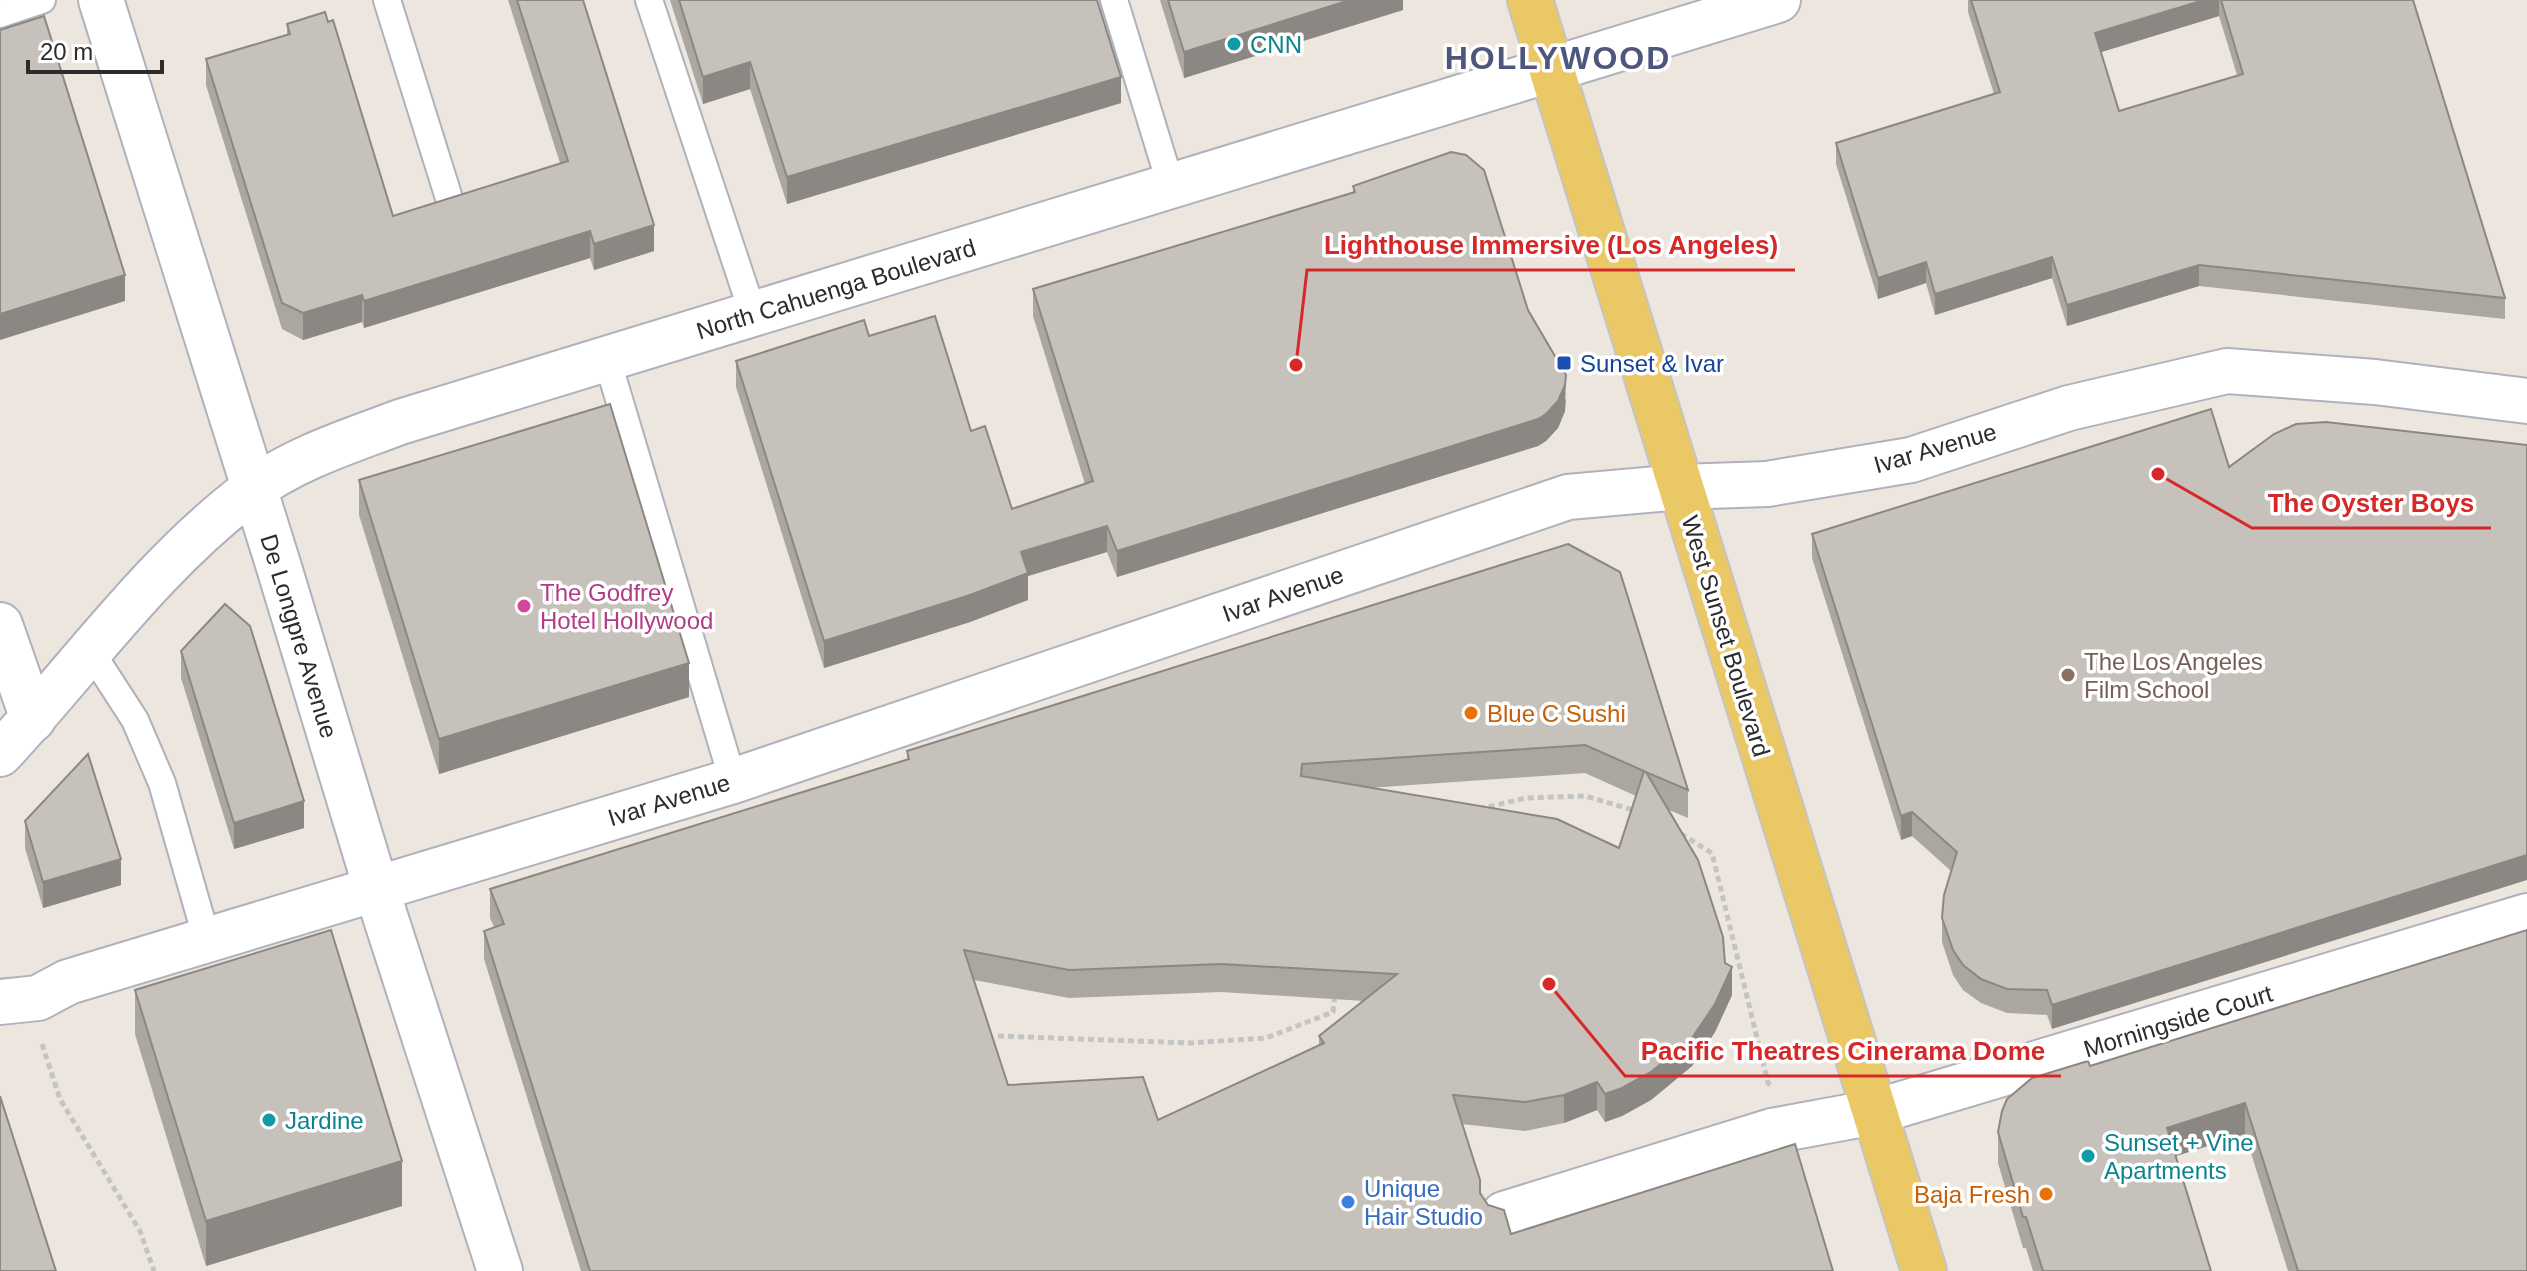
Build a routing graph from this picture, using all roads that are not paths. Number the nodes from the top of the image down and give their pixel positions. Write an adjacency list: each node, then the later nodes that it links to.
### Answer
1 (42, 0): 8 (lane)
2 (387, 0): 11 (lane)
3 (649, 0): 12 (lane)
4 (1114, 0): 10 (lane)
5 (1530, 0): 9 (main road, West Sunset Boulevard)
6 (1778, 0): 9 (street, North Cahuenga Boulevard)
7 (114, 3): 16 (street, De Longpre Avenue)
8 (0, 14)
9 (1552, 70): 10 (street, North Cahuenga Boulevard); 15 (main road, West Sunset Boulevard)
10 (1171, 186): 12 (street, North Cahuenga Boulevard)
11 (448, 195)
12 (753, 314): 13 (street, North Cahuenga Boulevard)
13 (607, 359): 16 (street, North Cahuenga Boulevard); 21 (lane)
14 (2527, 401): 15 (street, Ivar Avenue)
15 (1680, 487): 21 (street, Ivar Avenue); 28 (main road, West Sunset Boulevard)
16 (254, 489): 18 (street, North Cahuenga Boulevard); 22 (street, De Longpre Avenue)
17 (0, 625): 19 (street)
18 (91, 652): 19 (street, North Cahuenga Boulevard); 24 (lane)
19 (33, 719): 20 (street, North Cahuenga Boulevard)
20 (0, 754)
21 (733, 781): 22 (street, Ivar Avenue)
22 (376, 888): 24 (street, Ivar Avenue); 30 (street, De Longpre Avenue)
23 (2527, 916): 28 (street, Morningside Court)
24 (207, 940): 26 (street, Ivar Avenue)
25 (0, 982): 26 (street, Ivar Avenue)
26 (68, 982): 27 (street, Ivar Avenue)
27 (0, 1002)
28 (1875, 1112): 29 (street, Morningside Court); 31 (main road, West Sunset Boulevard)
29 (1504, 1214)
30 (500, 1271)
31 (1924, 1271)

